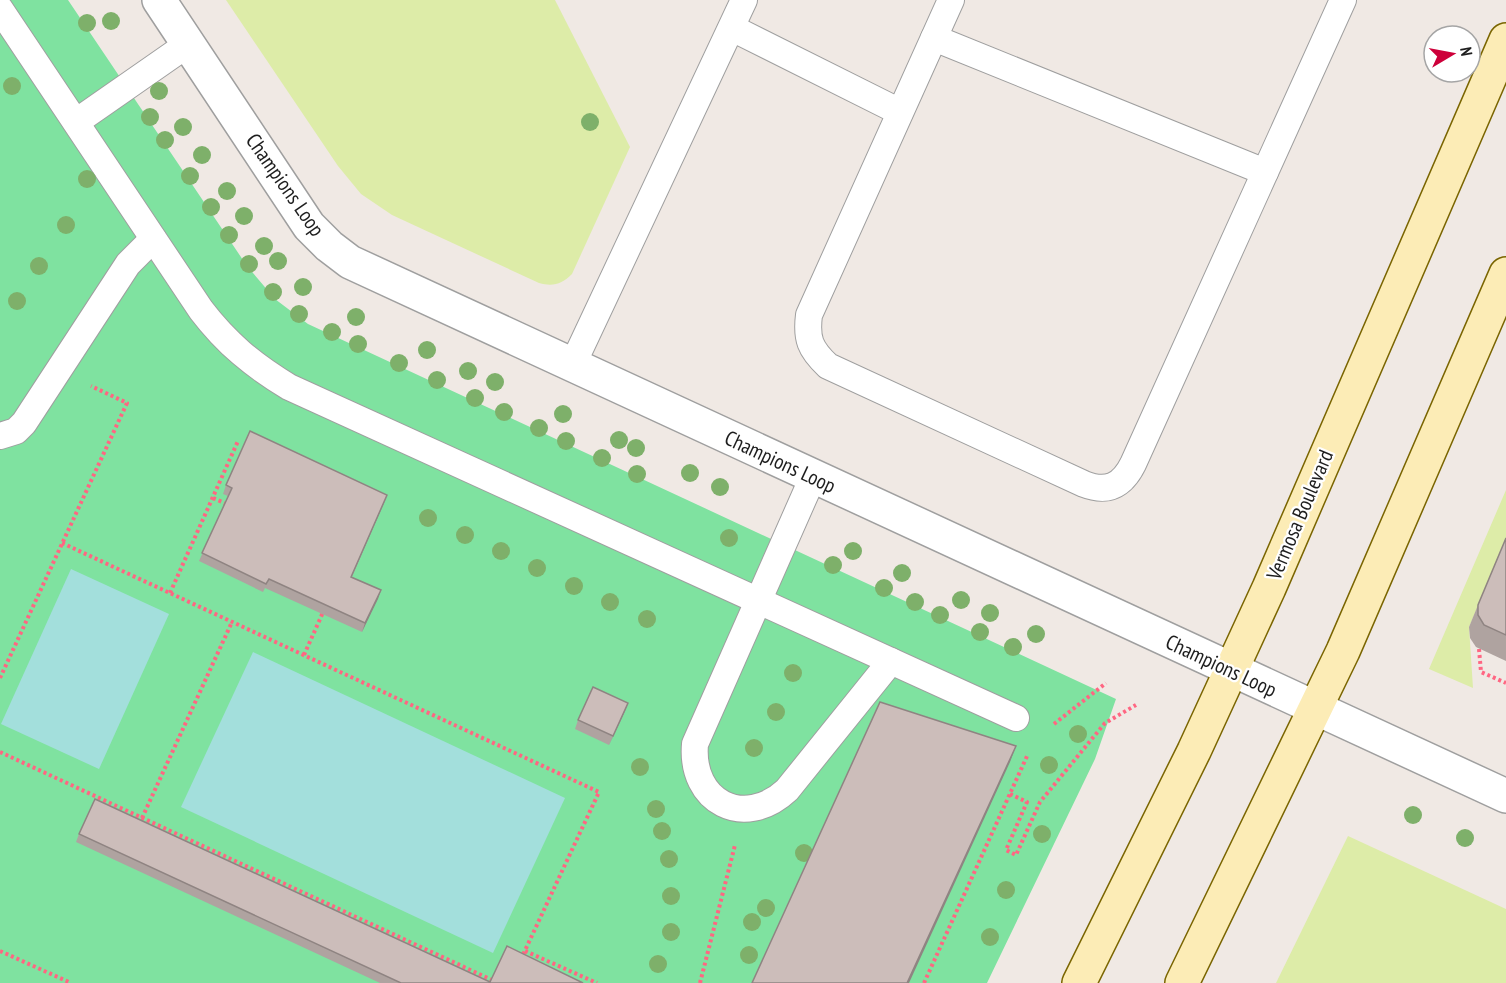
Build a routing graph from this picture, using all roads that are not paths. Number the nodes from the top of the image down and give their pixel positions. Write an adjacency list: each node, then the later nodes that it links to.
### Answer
1 (159, 0): 9 (street, Champions Loop)
2 (744, 0): 6 (lane)
3 (951, 0): 7 (lane)
4 (1343, 0): 12 (lane)
5 (0, 9): 11 (lane)
6 (732, 28): 10 (lane); 15 (lane)
7 (934, 38): 10 (lane); 12 (lane)
8 (1506, 40): 20 (main road, Vermosa Boulevard)
9 (188, 44): 11 (lane); 15 (street, Champions Loop)
10 (900, 112): 12 (lane)
11 (75, 122): 13 (lane)
12 (1265, 172)
13 (153, 239): 16 (lane); 18 (lane)
14 (1506, 274): 21 (main road)
15 (572, 366): 17 (street, Champions Loop)
16 (0, 436)
17 (813, 477): 18 (lane); 20 (street, Champions Loop)
18 (758, 601): 19 (lane); 19 (lane)
19 (891, 661): 22 (lane)
20 (1231, 671): 21 (street, Champions Loop); 24 (main road, Vermosa Boulevard)
21 (1315, 708): 23 (street, Champions Loop); 25 (main road)
22 (1017, 718)
23 (1506, 796)
24 (1079, 983)
25 (1182, 983)

